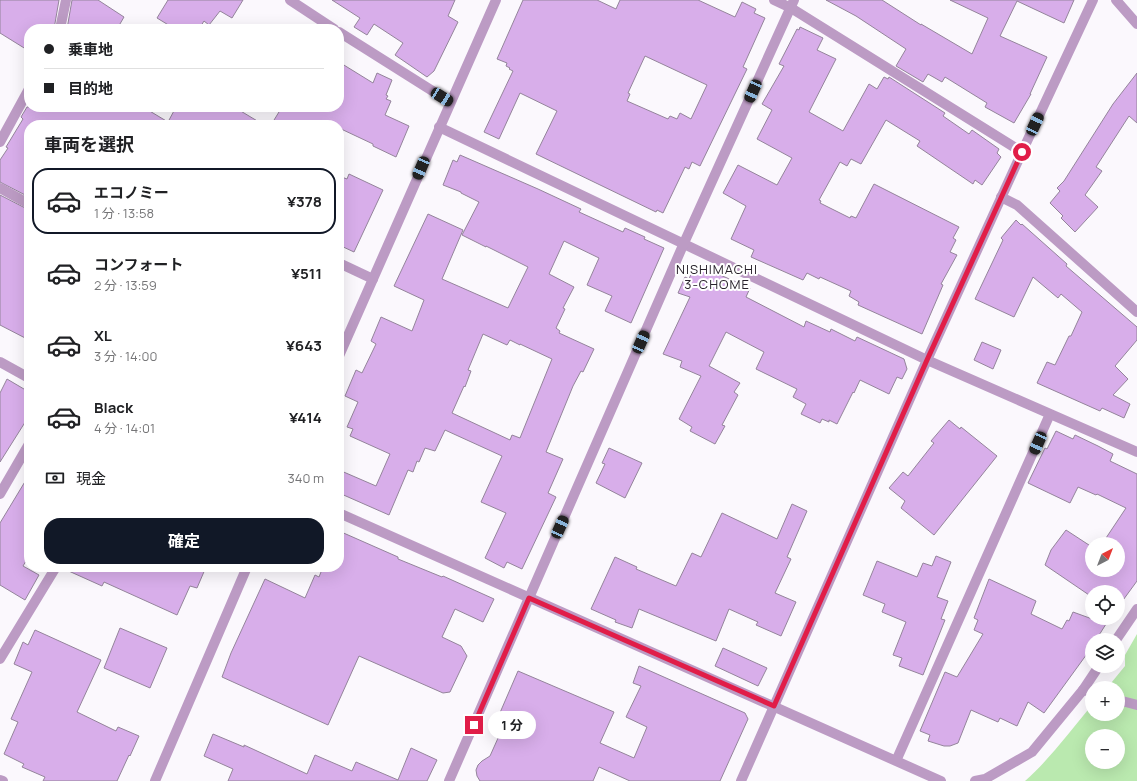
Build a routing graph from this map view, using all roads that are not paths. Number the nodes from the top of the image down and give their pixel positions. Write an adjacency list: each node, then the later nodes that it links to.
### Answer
1 (66, 0): 8 (street)
2 (290, 0): 9 (street)
3 (496, 0): 13 (street)
4 (774, 0): 7 (street)
5 (1093, 0): 16 (street)
6 (1116, 0): 10 (street)
7 (793, 4): 16 (street); 20 (street)
8 (61, 24)
9 (326, 24)
10 (1137, 24)
11 (344, 35): 13 (street)
12 (24, 98): 15 (street)
13 (450, 102): 14 (street)
14 (439, 127): 20 (street); 22 (street)
15 (0, 142)
16 (1022, 152): 18 (street)
17 (0, 188): 19 (street)
18 (1001, 197): 23 (street); 25 (street)
19 (24, 201)
20 (684, 243): 25 (street); 35 (street)
21 (344, 265): 22 (street)
22 (373, 279): 24 (street)
23 (1137, 312)
24 (344, 345)
25 (927, 360): 28 (street); 42 (street)
26 (0, 362): 27 (street)
27 (24, 375)
28 (1050, 414): 29 (street); 43 (street)
29 (1137, 452)
30 (24, 453): 31 (street)
31 (0, 494)
32 (344, 515): 35 (street)
33 (53, 572): 38 (street)
34 (245, 572): 47 (street)
35 (529, 598): 42 (street); 48 (street)
36 (1137, 609): 37 (street)
37 (1121, 633)
38 (0, 659)
39 (1085, 694): 45 (street)
40 (1125, 702): 41 (street)
41 (1137, 705)
42 (774, 706): 43 (street); 49 (street)
43 (896, 761): 50 (street)
44 (0, 780): 46 (street)
45 (985, 780): 51 (street)
46 (3, 781)
47 (155, 781)
48 (449, 781)
49 (741, 781)
50 (941, 781)
51 (975, 781)

